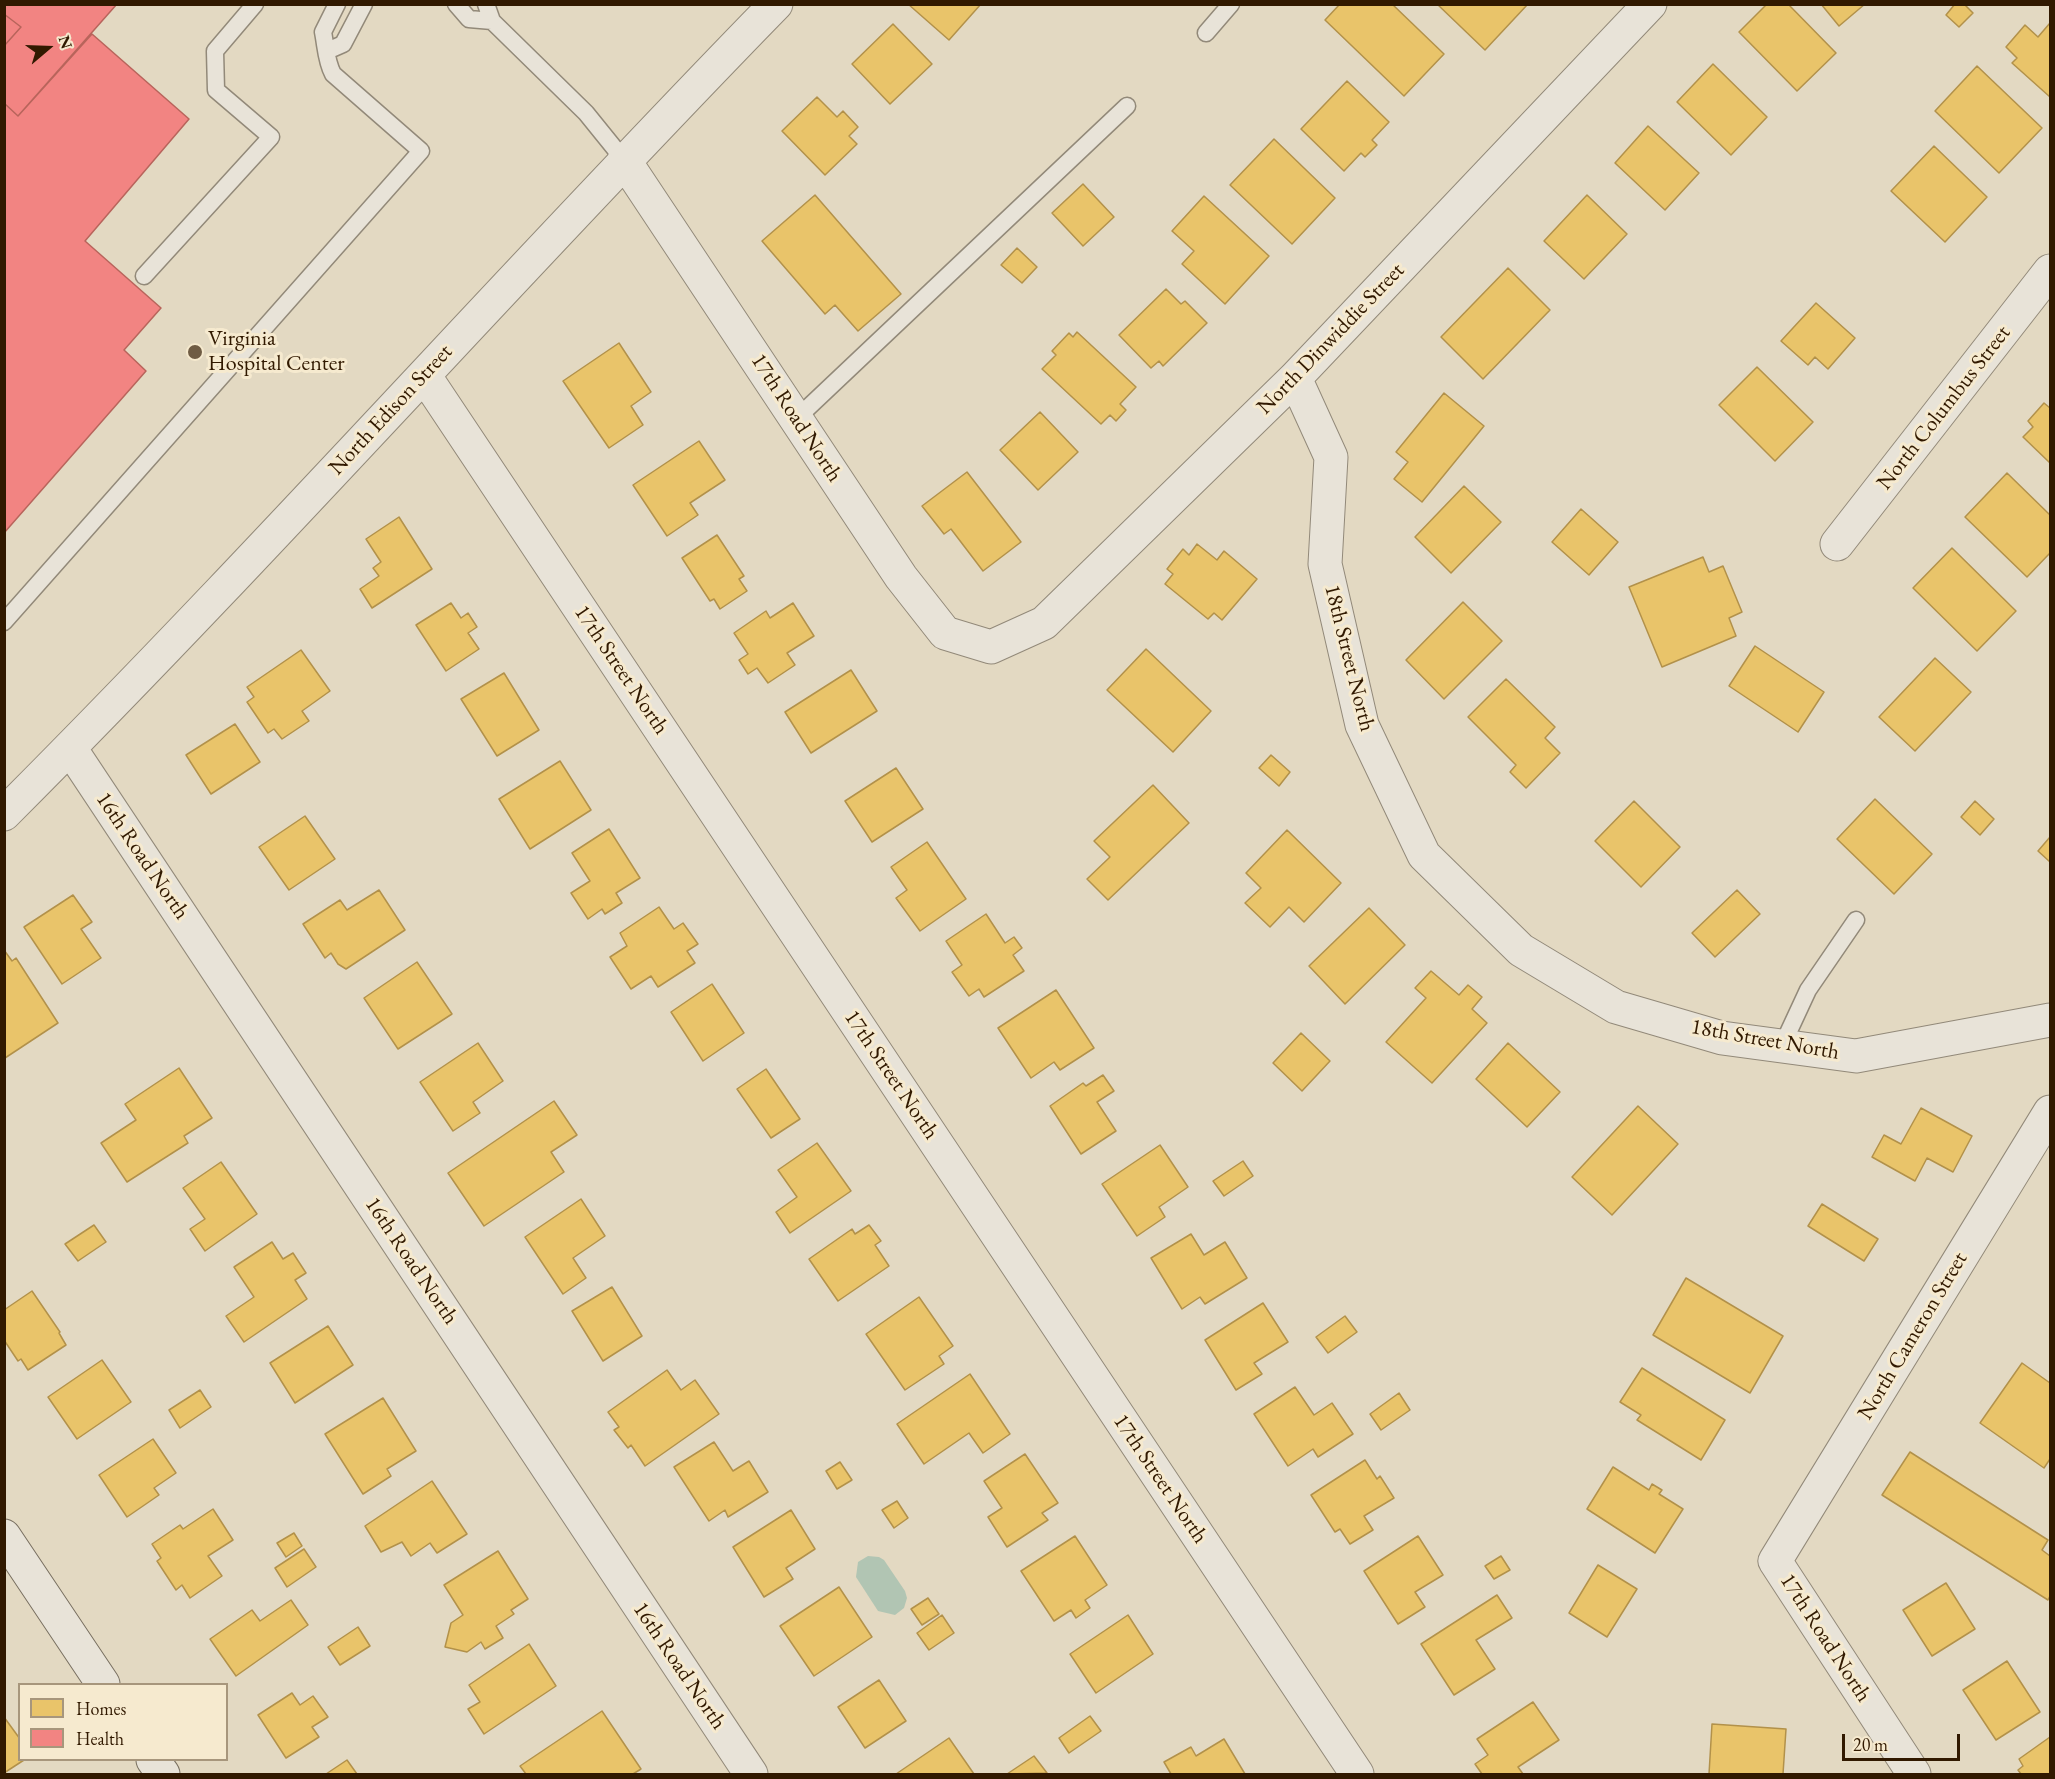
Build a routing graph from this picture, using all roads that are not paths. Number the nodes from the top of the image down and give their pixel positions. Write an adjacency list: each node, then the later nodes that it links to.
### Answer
1 (255, 4): 15 (lane)
2 (337, 4): 11 (lane)
3 (364, 4): 11 (lane)
4 (456, 4): 9 (lane)
5 (486, 4): 9 (lane)
6 (776, 4): 13 (street, North Edison Street)
7 (1231, 4): 10 (lane)
8 (1650, 4): 17 (street, North Dinwiddie Street)
9 (492, 21): 13 (lane)
10 (1206, 33)
11 (327, 51): 20 (lane)
12 (1127, 106): 18 (lane)
13 (624, 160): 16 (street, North Edison Street); 18 (street, 17th Road North)
14 (2050, 271): 19 (street, North Columbus Street)
15 (144, 276)
16 (424, 375): 22 (street, North Edison Street); 34 (street, 17th Street North)
17 (1295, 378): 21 (street, North Dinwiddie Street); 26 (street, 18th Street North)
18 (796, 419): 21 (street, 17th Road North)
19 (1837, 544)
20 (4, 622)
21 (991, 647)
22 (70, 748): 23 (street, North Edison Street); 33 (street, 16th Road North)
23 (4, 814)
24 (1856, 920): 26 (lane)
25 (2050, 1020): 26 (street, 18th Street North)
26 (1782, 1046)
27 (2050, 1112): 29 (street, North Cameron Street)
28 (4, 1536): 30 (street)
29 (1775, 1561): 35 (street, 17th Road North)
30 (102, 1683)
31 (154, 1761): 32 (street)
32 (163, 1774)
33 (751, 1774)
34 (1357, 1774)
35 (1914, 1774)

